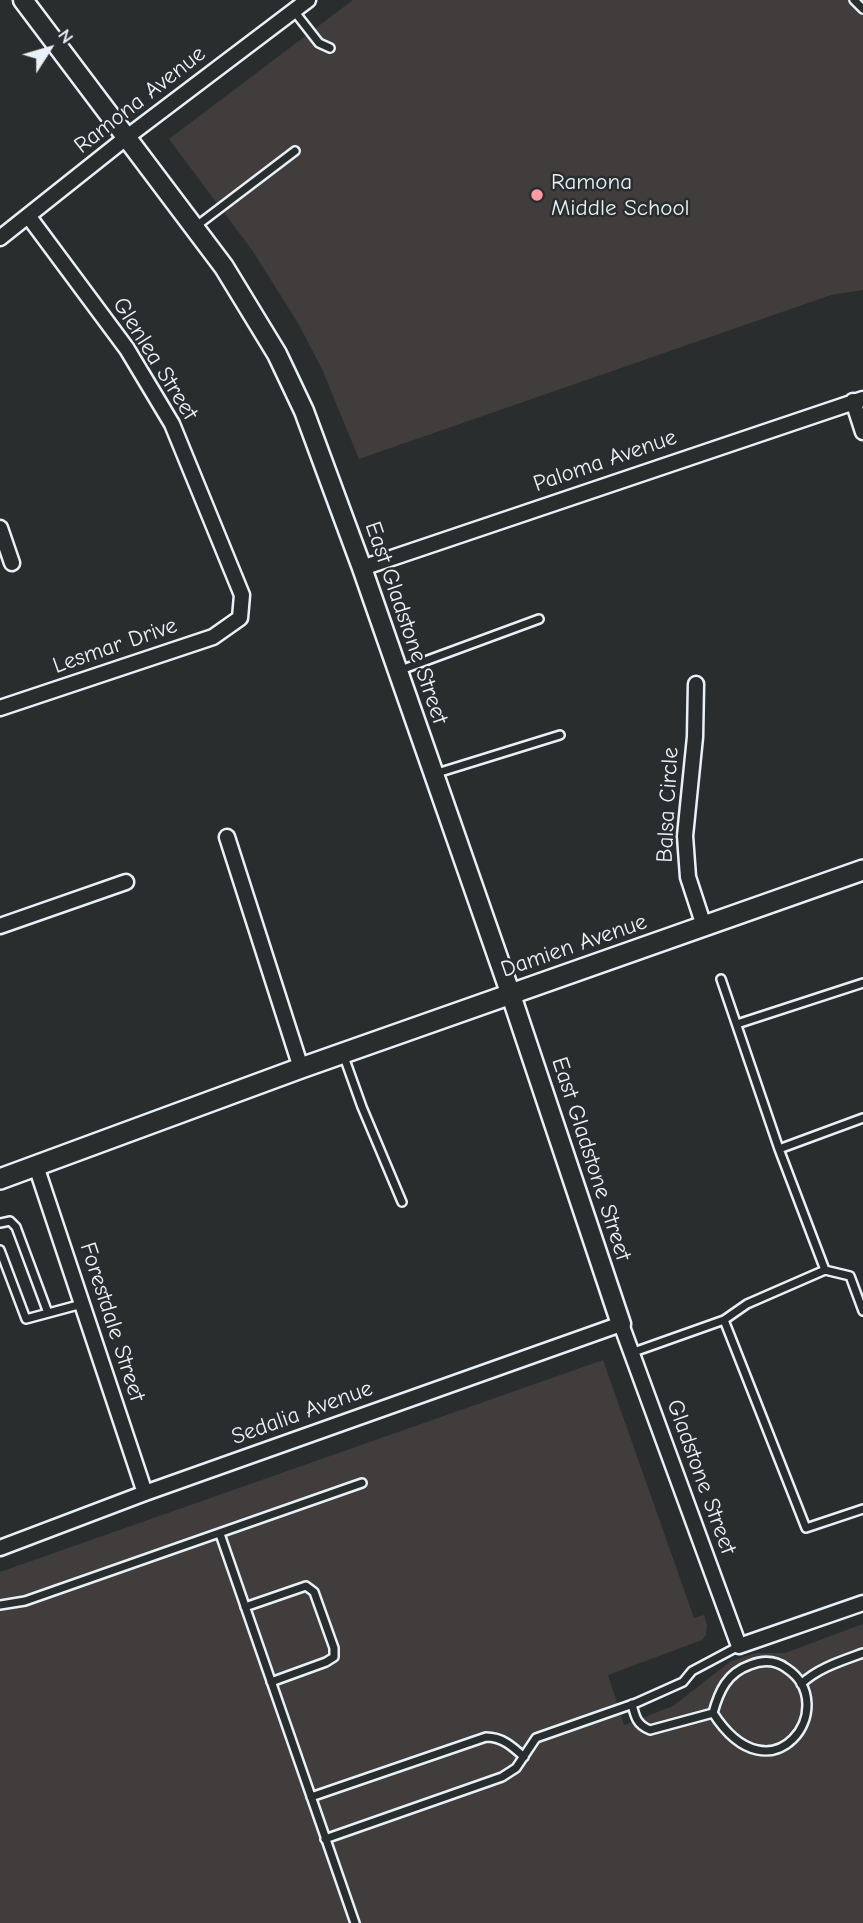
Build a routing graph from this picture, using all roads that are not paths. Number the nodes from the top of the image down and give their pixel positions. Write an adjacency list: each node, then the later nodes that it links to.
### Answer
1 (23, 0): 6 (street, East Gladstone Street)
2 (855, 0): 4 (lane)
3 (300, 4): 5 (lane); 6 (street, Ramona Avenue)
4 (863, 9)
5 (330, 48)
6 (127, 137): 8 (street, Ramona Avenue); 9 (street, East Gladstone Street)
7 (295, 151): 9 (lane)
8 (29, 217): 10 (street, Ramona Avenue); 16 (street, Glenlea Street)
9 (195, 227): 15 (street, East Gladstone Street)
10 (0, 238)
11 (858, 400): 12 (street); 15 (street, Paloma Avenue)
12 (863, 432)
13 (0, 527): 14 (street)
14 (12, 563)
15 (362, 568): 18 (street, East Gladstone Street)
16 (240, 618): 20 (street, Lesmar Drive)
17 (539, 619): 18 (lane)
18 (398, 672): 22 (street, East Gladstone Street)
19 (696, 684): 27 (street, Balsa Circle)
20 (0, 708)
21 (560, 735): 22 (lane)
22 (434, 775): 30 (street, East Gladstone Street)
23 (227, 837): 33 (street)
24 (863, 870): 27 (main road, Damien Avenue)
25 (126, 881): 26 (street)
26 (0, 926)
27 (704, 926): 30 (main road, Damien Avenue)
28 (721, 979): 31 (lane)
29 (863, 983): 31 (lane)
30 (511, 995): 32 (main road, Damien Avenue); 46 (street, East Gladstone Street)
31 (737, 1024): 35 (lane)
32 (343, 1053): 33 (main road, Damien Avenue); 38 (lane)
33 (301, 1068): 36 (main road, Damien Avenue)
34 (863, 1118): 35 (lane)
35 (779, 1149): 41 (lane)
36 (36, 1166): 37 (main road, Damien Avenue); 42 (street, Forestdale Street)
37 (0, 1179)
38 (402, 1202)
39 (0, 1223): 44 (lane)
40 (0, 1250): 44 (lane)
41 (825, 1270): 43 (lane); 45 (lane)
42 (82, 1304): 44 (lane); 49 (street, Forestdale Street)
43 (863, 1311)
44 (48, 1312)
45 (724, 1320): 47 (lane); 50 (lane)
46 (621, 1324): 47 (street, Gladstone Street); 49 (street, Sedalia Avenue)
47 (631, 1353): 56 (street, Gladstone Street)
48 (362, 1483): 51 (lane)
49 (145, 1493): 52 (street, Sedalia Avenue)
50 (863, 1509)
51 (220, 1534): 54 (lane); 55 (lane)
52 (0, 1548)
53 (863, 1603): 56 (street)
54 (0, 1605)
55 (245, 1607): 58 (lane); 58 (lane)
56 (739, 1646): 60 (lane)
57 (863, 1653): 59 (lane)
58 (271, 1682): 63 (lane)
59 (801, 1684): 61 (lane); 61 (lane)
60 (632, 1704): 61 (lane); 62 (lane)
61 (713, 1713)
62 (524, 1757): 63 (lane); 64 (lane)
63 (311, 1797): 64 (lane)
64 (325, 1839): 65 (lane)
65 (355, 1923)

